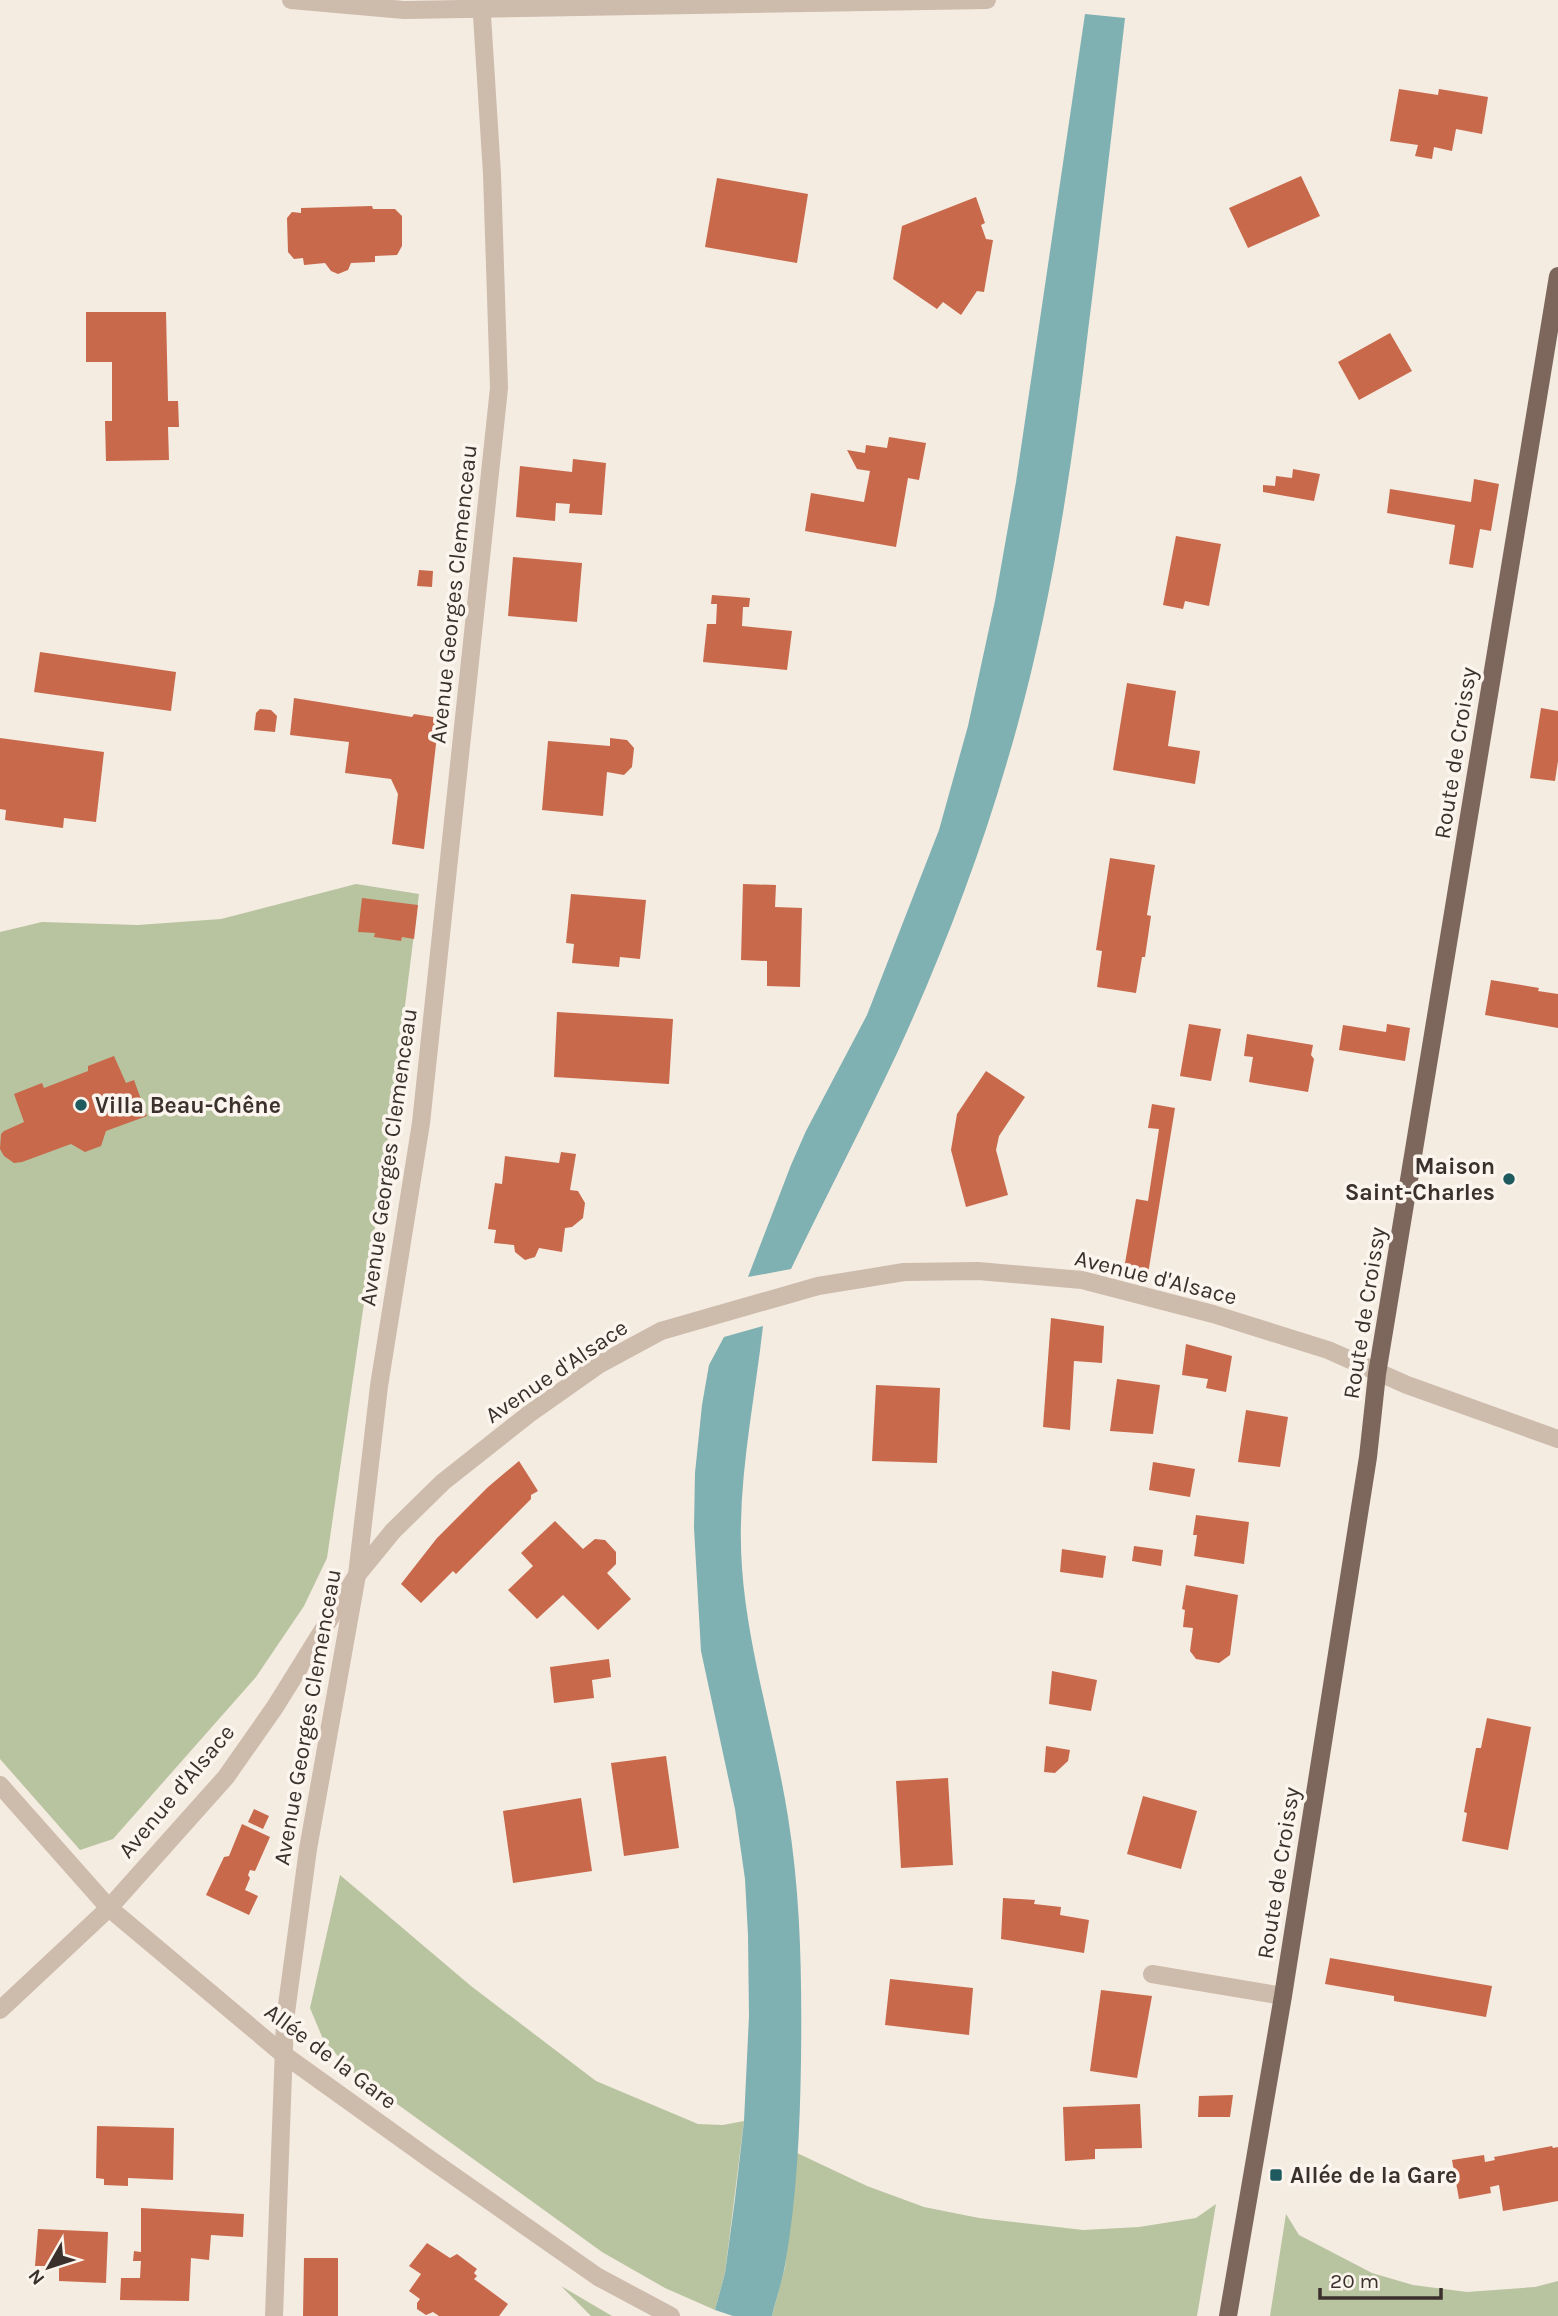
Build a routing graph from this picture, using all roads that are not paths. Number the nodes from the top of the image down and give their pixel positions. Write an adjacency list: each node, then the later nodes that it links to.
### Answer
1 (291, 0): 3 (street)
2 (987, 0): 3 (street)
3 (481, 5): 7 (street, Avenue Georges Clemenceau)
4 (1558, 276): 5 (main road, Route de Croissy)
5 (1377, 1374): 6 (street, Avenue d'Alsace); 7 (street, Avenue d'Alsace); 11 (main road, Route de Croissy)
6 (1558, 1439)
7 (357, 1575): 9 (street, Avenue d'Alsace); 13 (street, Avenue Georges Clemenceau)
8 (0, 1785): 9 (street, Allée de la Gare)
9 (108, 1908): 12 (street, Avenue d'Alsace); 13 (street, Allée de la Gare)
10 (1152, 1974): 11 (street)
11 (1283, 1996): 16 (main road, Route de Croissy)
12 (0, 2010)
13 (283, 2054): 14 (street, Avenue Georges Clemenceau); 15 (street, Allée de la Gare)
14 (274, 2316)
15 (671, 2316)
16 (1228, 2316)

